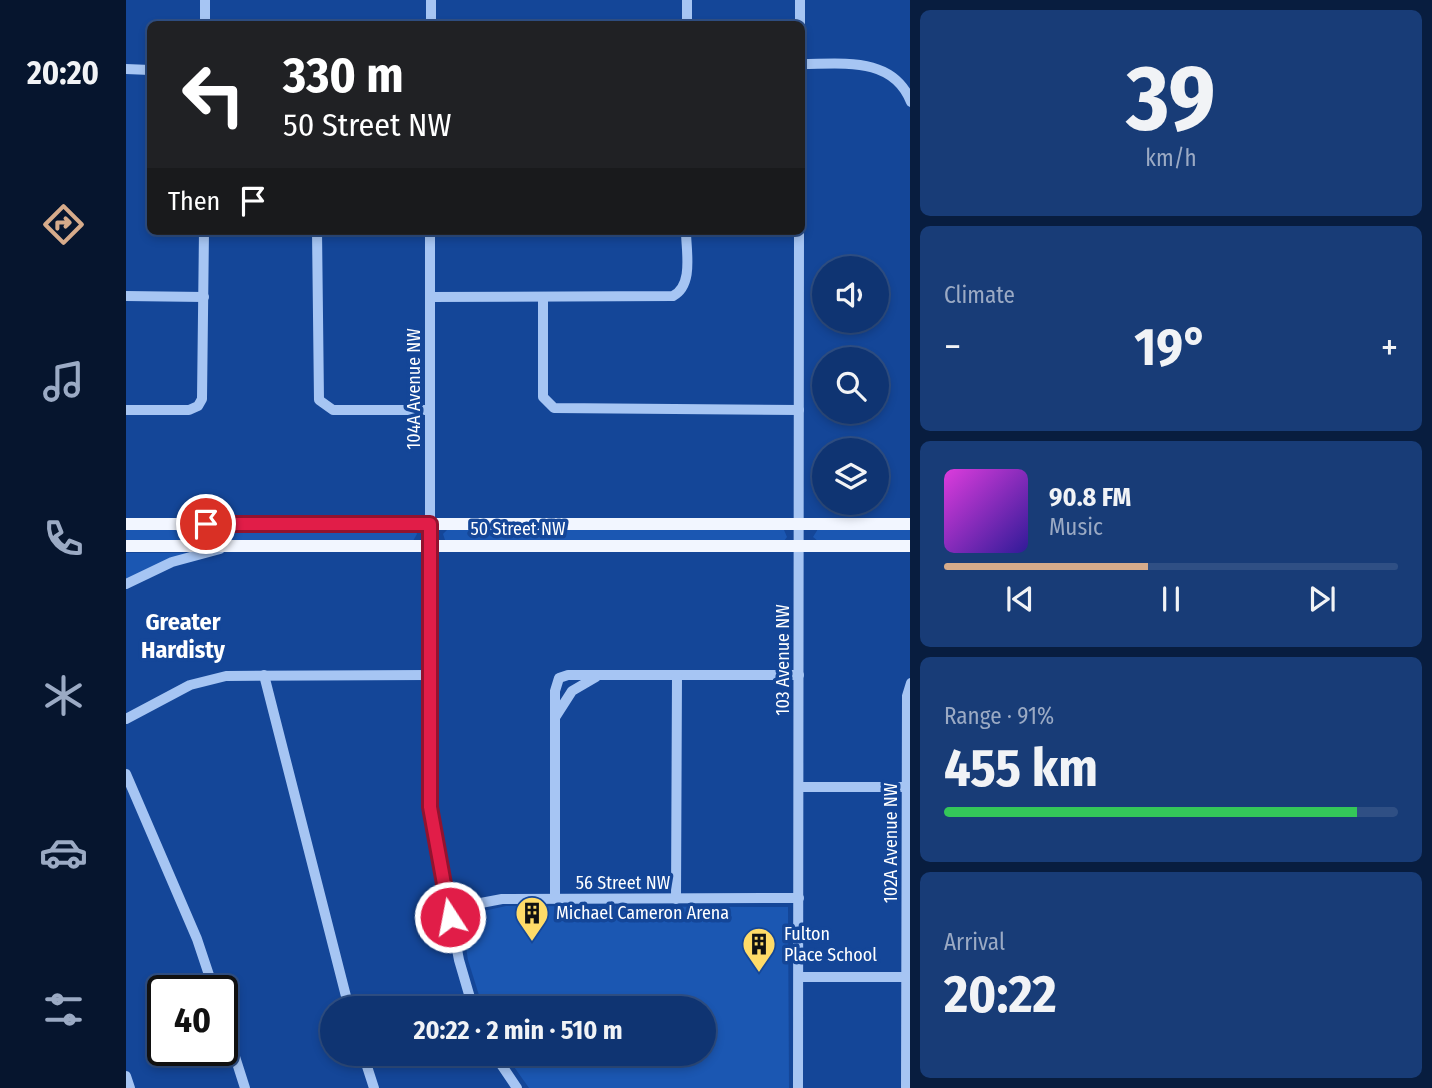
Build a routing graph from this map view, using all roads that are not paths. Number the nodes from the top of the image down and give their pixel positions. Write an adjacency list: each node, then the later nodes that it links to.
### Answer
1 (205, 0): 5 (street)
2 (431, 0): 6 (street)
3 (687, 0): 7 (street)
4 (800, 0): 8 (street)
5 (205, 21)
6 (431, 21)
7 (687, 21)
8 (800, 21)
9 (805, 64): 12 (street)
10 (126, 69): 11 (street)
11 (147, 69)
12 (910, 100)
13 (204, 235): 19 (street)
14 (317, 235): 23 (street)
15 (430, 235): 20 (street, 104A Avenue NW)
16 (686, 235): 21 (street)
17 (799, 235): 24 (street, 103 Avenue NW)
18 (126, 296): 19 (street)
19 (204, 296): 22 (street)
20 (430, 297): 21 (street); 23 (street, 104A Avenue NW)
21 (543, 297): 24 (street)
22 (126, 410)
23 (430, 410): 26 (street, 104A Avenue NW)
24 (799, 410): 27 (street, 103 Avenue NW)
25 (126, 524): 26 (main road, 50 Street NW)
26 (430, 524): 27 (main road, 50 Street NW); 31 (street, 104A Avenue NW)
27 (799, 524): 28 (main road, 50 Street NW); 33 (street, 103 Avenue NW)
28 (910, 524)
29 (126, 546): 30 (main road, 50 Street NW)
30 (232, 546): 31 (main road, 50 Street NW); 34 (street)
31 (430, 546): 33 (main road, 50 Street NW); 36 (street, 104A Avenue NW)
32 (910, 546): 33 (main road, 50 Street NW)
33 (799, 547): 39 (street, 103 Avenue NW)
34 (126, 584)
35 (264, 675): 36 (street); 41 (street); 53 (street)
36 (429, 675): 49 (street, 104A Avenue NW)
37 (606, 675): 38 (street); 42 (street); 42 (street)
38 (677, 675): 39 (street); 48 (street)
39 (799, 675): 44 (street, 103 Avenue NW)
40 (910, 686): 45 (street, 102A Avenue NW)
41 (126, 719)
42 (555, 720): 46 (street)
43 (126, 774): 50 (street)
44 (799, 787): 45 (street); 47 (street, 103 Avenue NW)
45 (907, 787): 52 (street, 102A Avenue NW)
46 (555, 898): 48 (street, 56 Street NW); 49 (street, 56 Street NW)
47 (799, 898): 48 (street, 56 Street NW); 51 (street, 103 Avenue NW)
48 (676, 899)
49 (449, 909): 54 (street, 104A Avenue NW)
50 (209, 975)
51 (799, 977): 52 (street); 63 (street, 103 Avenue NW)
52 (909, 977): 64 (street, 102A Avenue NW)
53 (346, 996)
54 (470, 996)
55 (238, 1066): 60 (street)
56 (367, 1066): 61 (street)
57 (503, 1066): 62 (street)
58 (126, 1076): 59 (street)
59 (130, 1088)
60 (245, 1088)
61 (374, 1088)
62 (517, 1088)
63 (798, 1088)
64 (906, 1088)

